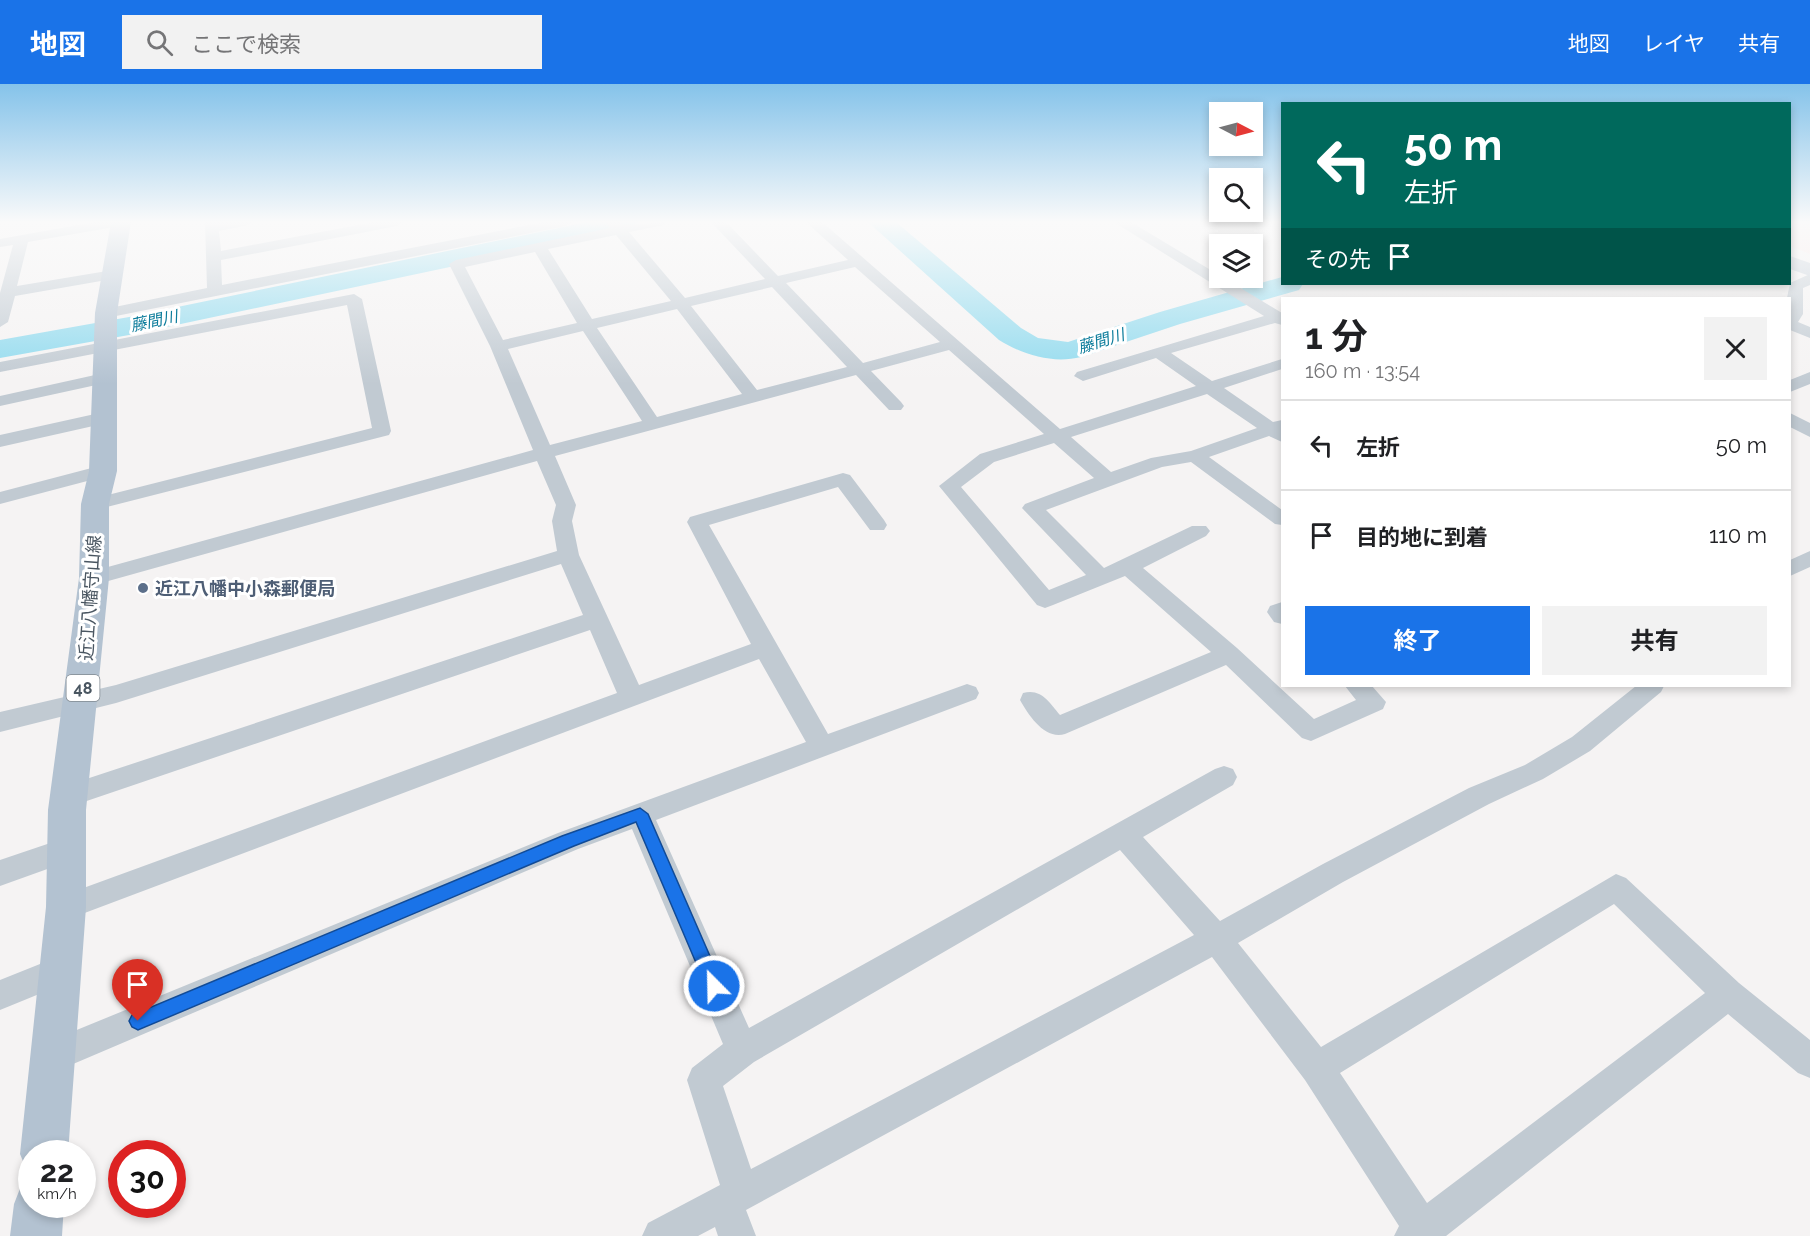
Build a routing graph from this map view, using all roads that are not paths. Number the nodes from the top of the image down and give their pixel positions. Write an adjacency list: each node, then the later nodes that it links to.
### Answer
1 (113, 275): 25 (main road, 近江八幡守山線 / 48)
2 (13, 276): 15 (street)
3 (108, 276): 15 (street)
4 (214, 276): 16 (street)
5 (259, 276): 16 (street)
6 (462, 276): 26 (street)
7 (556, 276): 22 (street)
8 (658, 276): 17 (street)
9 (772, 276): 14 (street)
10 (795, 276): 14 (street)
11 (874, 276): 24 (street)
12 (1208, 276): 18 (street)
13 (1810, 279): 19 (street)
14 (776, 280): 17 (street); 30 (street)
15 (9, 292): 20 (street)
16 (215, 292): 25 (street)
17 (681, 303): 22 (street); 35 (street)
18 (1276, 316): 27 (street)
19 (1791, 321)
20 (0, 322)
21 (1791, 324): 23 (street)
22 (587, 326): 26 (street); 40 (street)
23 (1810, 333)
24 (952, 344): 30 (street); 43 (street)
25 (105, 346): 29 (street); 36 (street); 38 (main road, 近江八幡守山線 / 48); 50 (street)
26 (498, 346): 45 (street)
27 (1158, 352): 31 (street); 34 (street)
28 (1281, 364): 34 (street)
29 (0, 367)
30 (859, 369): 35 (street); 37 (street)
31 (1083, 376)
32 (1810, 377): 33 (street)
33 (1791, 386)
34 (1211, 388): 41 (street); 43 (street)
35 (754, 398): 40 (street)
36 (0, 401)
37 (895, 406)
38 (104, 418): 44 (street); 47 (main road, 近江八幡守山線 / 48)
39 (1791, 420): 42 (street)
40 (653, 424): 45 (street)
41 (1279, 430): 46 (street)
42 (1810, 431)
43 (1056, 436): 48 (street); 59 (street)
44 (0, 441)
45 (543, 453): 54 (street); 58 (street)
46 (1195, 456): 48 (street); 51 (street)
47 (103, 471): 49 (street); 50 (main road, 近江八幡守山線 / 48)
48 (1108, 480): 59 (street)
49 (0, 498)
50 (95, 504): 58 (main road, 近江八幡守山線 / 48)
51 (1281, 518)
52 (877, 525): 61 (street)
53 (1199, 531): 56 (street)
54 (568, 555): 60 (street); 68 (street)
55 (1810, 558): 57 (street)
56 (1128, 567): 59 (street); 62 (street)
57 (1791, 568)
58 (94, 578): 68 (main road, 近江八幡守山線 / 48)
59 (1101, 578)
60 (596, 619): 66 (street); 72 (street)
61 (765, 648): 66 (street); 70 (street)
62 (1229, 654): 63 (street); 67 (street)
63 (1358, 687)
64 (1651, 687): 78 (street)
65 (967, 693): 70 (street)
66 (632, 698): 77 (street)
67 (1032, 700)
68 (81, 702): 69 (street); 72 (main road, 近江八幡守山線 / 48)
69 (0, 722)
70 (822, 746): 73 (street)
71 (1224, 777): 74 (street)
72 (69, 796): 75 (main road, 近江八幡守山線 / 48)
73 (640, 814): 82 (street); 83 (street)
74 (1123, 834): 78 (street); 82 (street)
75 (68, 849): 76 (street); 77 (main road, 近江八幡守山線 / 48)
76 (0, 873)
77 (66, 908): 79 (main road, 近江八幡守山線 / 48)
78 (1217, 939): 85 (street); 87 (street)
79 (60, 970): 81 (street); 83 (main road, 近江八幡守山線 / 48)
80 (1728, 994): 84 (street); 85 (street); 89 (street)
81 (0, 995)
82 (742, 1050): 87 (street)
83 (52, 1057): 86 (main road, 近江八幡守山線 / 48)
84 (1810, 1061)
85 (1317, 1068): 89 (street)
86 (45, 1140)
87 (733, 1197): 91 (street); 92 (street)
88 (38, 1218): 90 (main road)
89 (1421, 1234)
90 (36, 1236)
91 (661, 1236)
92 (737, 1236)

